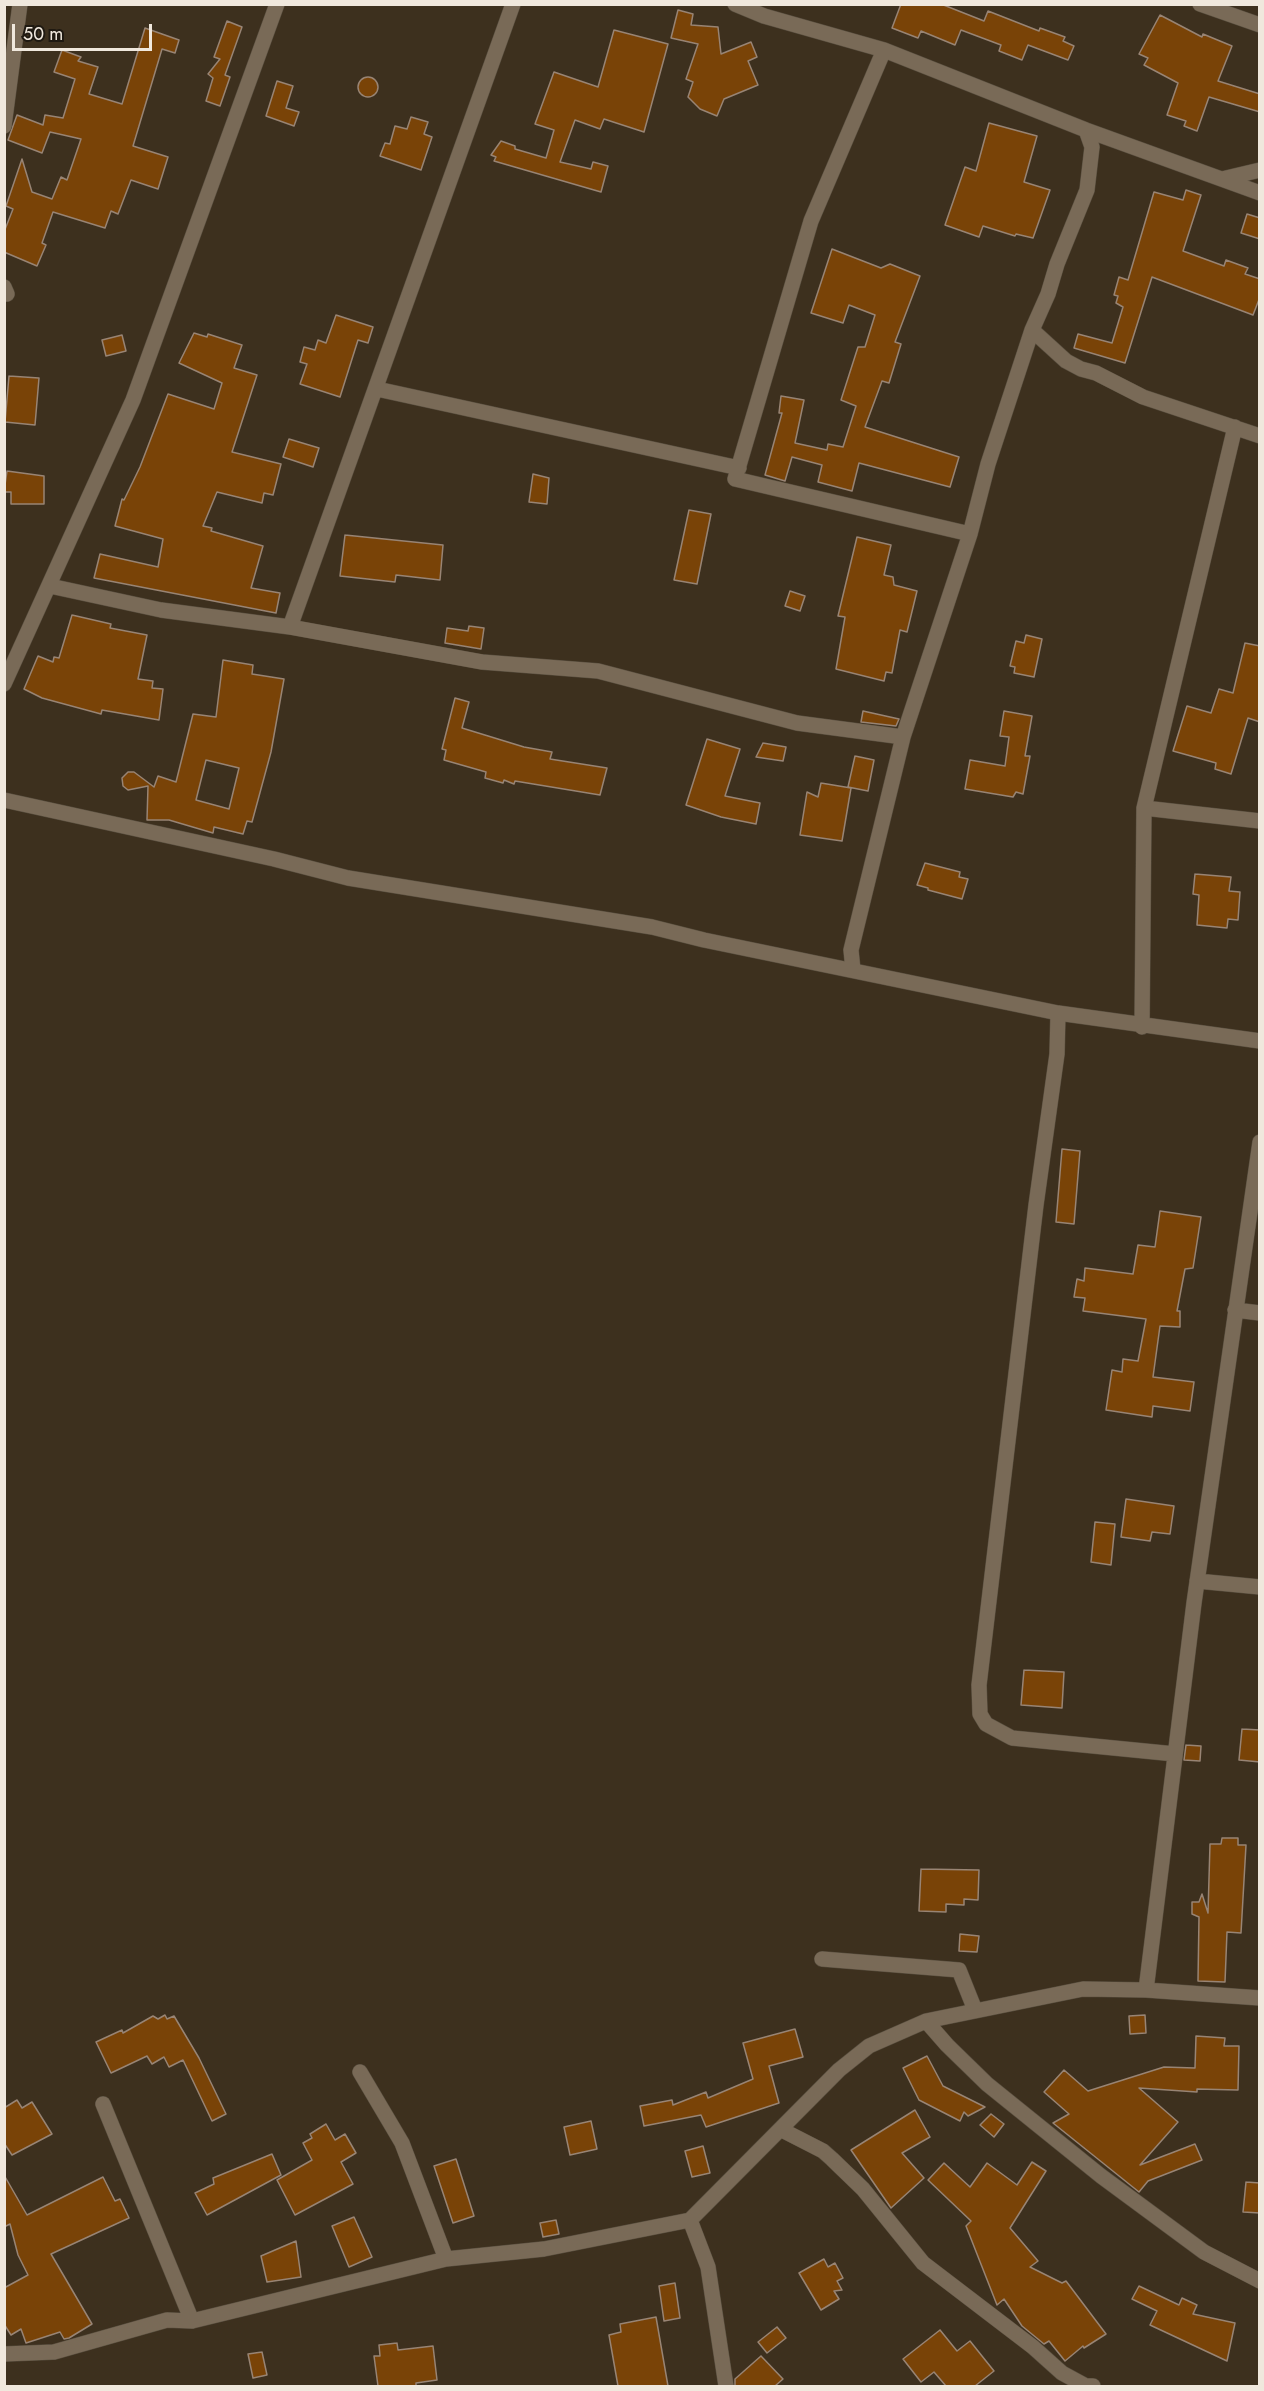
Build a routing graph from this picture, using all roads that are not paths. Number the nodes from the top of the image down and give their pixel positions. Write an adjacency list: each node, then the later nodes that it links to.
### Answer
1 (20, 4): 8 (street)
2 (277, 4): 19 (street)
3 (513, 4): 14 (street)
4 (735, 4): 7 (street)
5 (1200, 4): 6 (street)
6 (1260, 25)
7 (884, 50): 9 (street); 17 (street)
8 (4, 126)
9 (1086, 130): 11 (street); 13 (street)
10 (1260, 170): 11 (street)
11 (1222, 179): 12 (street)
12 (1260, 193)
13 (1032, 330): 15 (street); 18 (street)
14 (377, 389): 17 (street); 20 (street)
15 (1235, 427): 16 (street); 24 (street)
16 (1260, 436)
17 (739, 468): 18 (street)
18 (970, 534): 22 (street)
19 (50, 586): 20 (street); 21 (street)
20 (290, 627): 22 (street)
21 (4, 684)
22 (903, 737): 26 (street)
23 (4, 800): 26 (street)
24 (1144, 808): 25 (street); 28 (street)
25 (1260, 821)
26 (853, 970): 27 (street)
27 (1058, 1013): 28 (street); 35 (street)
28 (1142, 1027): 29 (street)
29 (1259, 1042)
30 (1260, 1142): 31 (street)
31 (1235, 1310): 32 (street); 33 (street)
32 (1260, 1313)
33 (1197, 1581): 34 (street); 35 (street)
34 (1260, 1587)
35 (1175, 1754): 37 (street)
36 (822, 1959): 39 (street)
37 (1146, 1990): 38 (street); 39 (street)
38 (1260, 1998)
39 (975, 2010): 40 (street)
40 (926, 2020): 43 (street); 46 (street)
41 (360, 2072): 45 (street)
42 (104, 2104): 47 (street)
43 (782, 2130): 44 (street); 50 (street)
44 (690, 2220): 45 (street); 49 (street)
45 (446, 2259): 47 (street)
46 (1260, 2281)
47 (192, 2321): 48 (street)
48 (5, 2355)
49 (726, 2386)
50 (1093, 2386)

